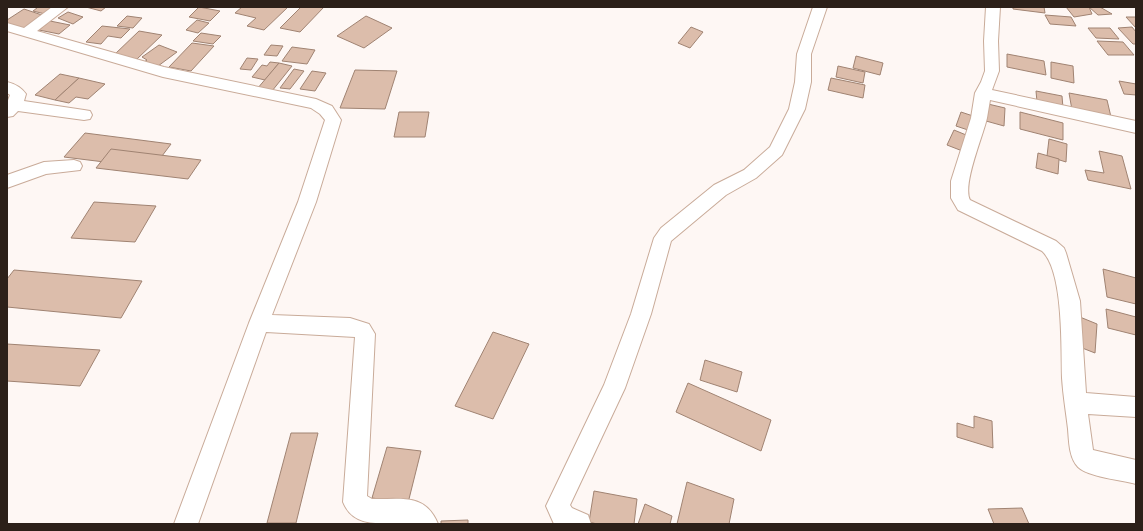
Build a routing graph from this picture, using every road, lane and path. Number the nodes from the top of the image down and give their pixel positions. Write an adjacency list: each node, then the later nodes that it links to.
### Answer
1 (61, 7): 5 (street)
2 (820, 7): 19 (street)
3 (993, 7): 7 (street)
4 (7, 27): 5 (street)
5 (26, 33): 13 (street)
6 (7, 87): 8 (street)
7 (983, 93): 10 (street); 14 (street)
8 (11, 109): 9 (street)
9 (84, 115)
10 (1136, 127)
11 (74, 166): 12 (street)
12 (7, 182)
13 (259, 323): 17 (street); 18 (street)
14 (1076, 403): 15 (street); 16 (street)
15 (1136, 407)
16 (1136, 472)
17 (186, 524)
18 (426, 524)
19 (579, 524)

